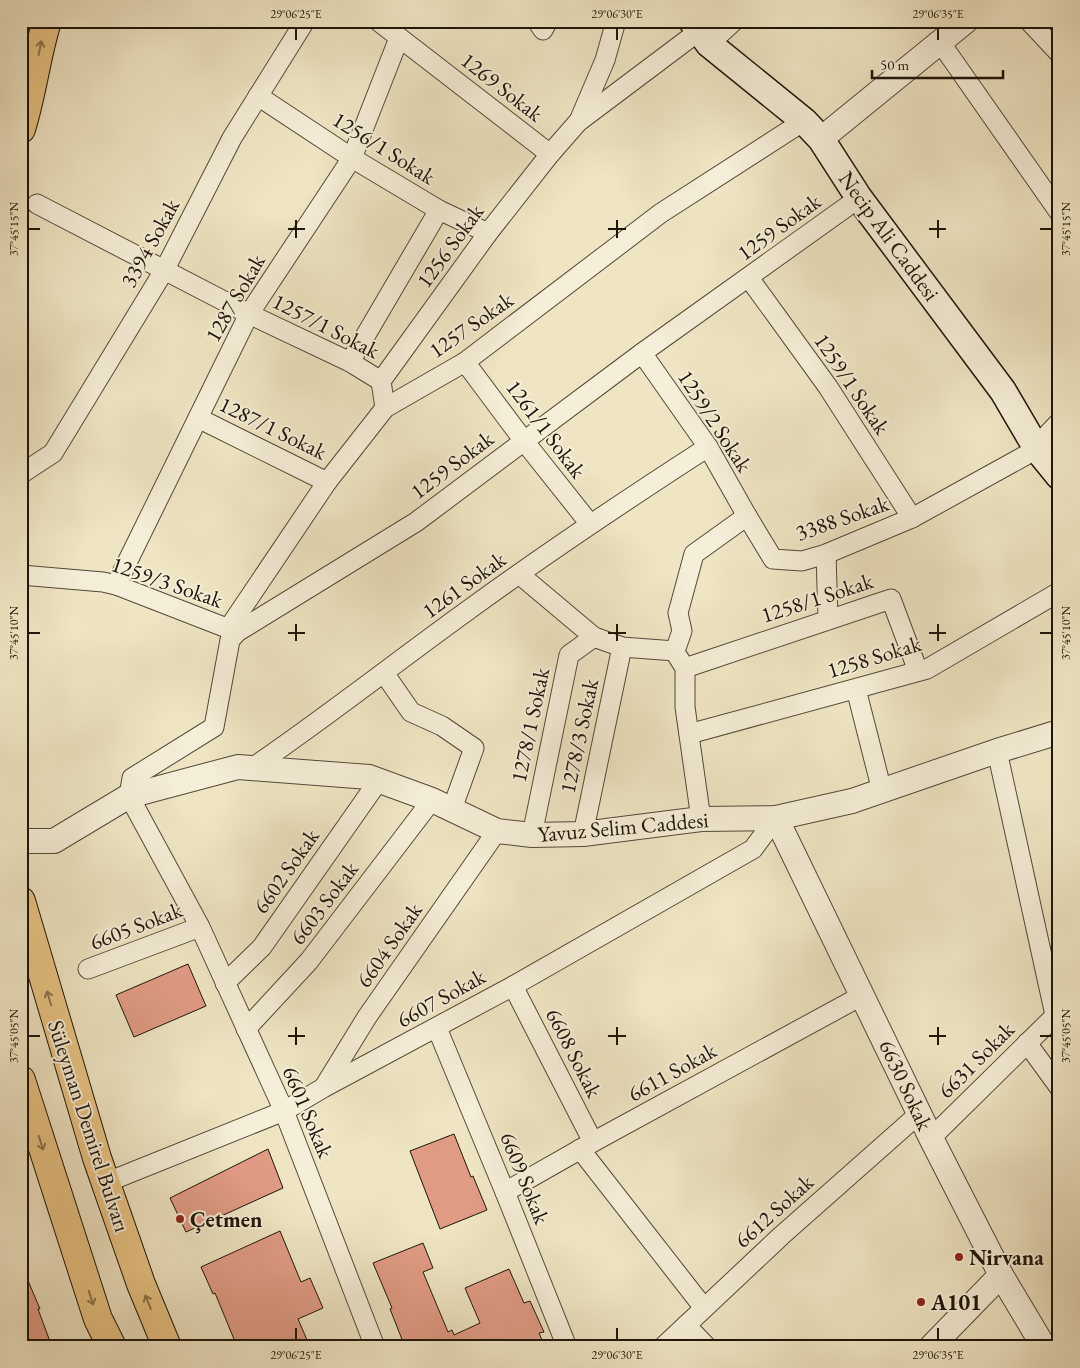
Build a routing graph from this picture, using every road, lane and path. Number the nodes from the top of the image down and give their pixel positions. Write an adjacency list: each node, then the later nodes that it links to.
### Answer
1 (47, 21): 15 (main road, one-way to 1)
2 (305, 21): 14 (street, 3394 Sokak)
3 (378, 21): 11 (street, 1269 Sokak)
4 (536, 21): 5 (street)
5 (548, 21)
6 (616, 21): 16 (street, 1256 Sokak)
7 (734, 21): 10 (street, 1256 Sokak)
8 (966, 21): 12 (street)
9 (1030, 21): 13 (street)
10 (700, 32): 16 (street, 1256 Sokak); 17 (main road, Necip Ali Caddesi)
11 (399, 38): 18 (street, 1269 Sokak); 19 (street, 1287 Sokak)
12 (940, 42): 17 (street); 23 (street)
13 (1059, 53)
14 (258, 96): 19 (street, 1256/1 Sokak); 25 (street, 3394 Sokak)
15 (24, 114)
16 (578, 122): 18 (street, 1256 Sokak)
17 (812, 130): 20 (main road, Necip Ali Caddesi); 30 (street, 1257 Sokak)
18 (550, 154): 24 (street, 1256 Sokak)
19 (352, 158): 22 (street, 1256/1 Sokak); 27 (street, 1287 Sokak)
20 (860, 198): 26 (street, 1259 Sokak); 37 (main road, Necip Ali Caddesi)
21 (37, 204): 25 (street, 1257/1 Sokak)
22 (439, 210): 24 (street, 1256/1 Sokak); 29 (street)
23 (1059, 212)
24 (488, 233): 31 (street, 1256 Sokak)
25 (165, 269): 27 (street, 1257/1 Sokak); 38 (street, 3394 Sokak)
26 (749, 278): 28 (street, 1259 Sokak); 42 (street, 1259/1 Sokak)
27 (249, 314): 29 (street, 1257/1 Sokak); 33 (street, 1287 Sokak)
28 (642, 353): 35 (street, 1259 Sokak); 36 (street, 1259/2 Sokak)
29 (350, 362): 31 (street, 1257/1 Sokak)
30 (465, 362): 32 (street, 1257 Sokak); 35 (street, 1261/1 Sokak)
31 (381, 381): 32 (street)
32 (385, 408): 40 (street, 1257 Sokak)
33 (198, 418): 40 (street, 1287/1 Sokak); 47 (street, 1287 Sokak)
34 (1059, 426): 37 (street)
35 (524, 442): 43 (street, 1261/1 Sokak); 50 (street, 1259 Sokak)
36 (708, 447): 41 (street, 1259/2 Sokak); 43 (street, 1261 Sokak)
37 (1036, 449): 39 (main road, Necip Ali Caddesi); 42 (street, 3388 Sokak)
38 (21, 474)
39 (1059, 476)
40 (327, 482): 50 (street, 1257 Sokak)
41 (747, 516): 44 (street, 3388 Sokak); 53 (street)
42 (912, 518): 44 (street, 3388 Sokak)
43 (590, 524): 45 (street, 1261 Sokak)
44 (826, 554): 49 (street)
45 (519, 574): 51 (street); 56 (street, 1261 Sokak)
46 (21, 575): 47 (street, 1259/3 Sokak)
47 (116, 585): 50 (street, 1259/3 Sokak)
48 (1059, 592): 55 (street, 1258 Sokak)
49 (828, 619): 54 (street, 1258/1 Sokak); 55 (street, 1258/1 Sokak)
50 (232, 631): 64 (street)
51 (594, 637): 52 (street); 70 (street, 1278/1 Sokak)
52 (622, 647): 53 (street); 69 (street, 1278/3 Sokak)
53 (675, 651): 54 (street)
54 (685, 668): 59 (street)
55 (918, 671): 57 (street, 1258 Sokak)
56 (384, 673): 61 (street, 1261 Sokak); 65 (street, 6603 Sokak)
57 (856, 689): 59 (street, 1258 Sokak); 63 (street)
58 (1059, 732): 60 (street, Yavuz Selim Caddesi)
59 (689, 734): 67 (street)
60 (997, 751): 63 (street, Yavuz Selim Caddesi); 78 (street, 6631 Sokak)
61 (252, 768): 62 (street, Yavuz Selim Caddesi); 64 (street, Yavuz Selim Caddesi)
62 (379, 780): 65 (street, Yavuz Selim Caddesi); 75 (street, 6602 Sokak)
63 (882, 791): 66 (street, Yavuz Selim Caddesi)
64 (128, 796): 71 (street, Yavuz Selim Caddesi); 73 (street, 6601 Sokak)
65 (442, 805): 68 (street, Yavuz Selim Caddesi); 80 (street, 6603 Sokak)
66 (776, 818): 67 (street, Yavuz Selim Caddesi); 76 (street, 6607 Sokak); 77 (street, 6630 Sokak)
67 (701, 819): 69 (street, Yavuz Selim Caddesi)
68 (497, 831): 70 (street, Yavuz Selim Caddesi); 84 (street, 6604 Sokak)
69 (584, 834): 70 (street, Yavuz Selim Caddesi)
70 (532, 835)
71 (21, 841)
72 (21, 902): 89 (main road, Süleyman Demirel Bulvarı, one-way to 72)
73 (200, 927): 74 (street, 6605 Sokak); 75 (street, 6601 Sokak)
74 (88, 969)
75 (226, 983): 80 (street, 6601 Sokak)
76 (513, 986): 79 (street, 6607 Sokak); 88 (street, 6608 Sokak)
77 (862, 995): 86 (street, 6630 Sokak); 88 (street, 6611 Sokak)
78 (1057, 1014): 81 (street, 6631 Sokak)
79 (437, 1028): 84 (street, 6607 Sokak); 90 (street, 6609 Sokak)
80 (246, 1029): 85 (street, 6601 Sokak)
81 (1027, 1043): 83 (street); 87 (street, 6631 Sokak)
82 (21, 1080): 94 (main road, one-way to 94)
83 (1059, 1087)
84 (323, 1088): 85 (street, 6607 Sokak)
85 (284, 1111): 89 (street, 6607 Sokak); 96 (street, 6601 Sokak)
86 (920, 1113): 87 (street, 6630 Sokak); 92 (street, 6612 Sokak)
87 (931, 1138): 91 (street, 6630 Sokak)
88 (587, 1145): 90 (street, 6611 Sokak); 92 (street, 6608 Sokak)
89 (106, 1183): 95 (main road, Süleyman Demirel Bulvarı, one-way to 89)
90 (505, 1192): 97 (street, 6609 Sokak)
91 (1000, 1275): 100 (street); 101 (street, 6630 Sokak)
92 (704, 1308): 93 (street, 6612 Sokak)
93 (686, 1325): 98 (street, 6612 Sokak); 99 (street)
94 (112, 1347)
95 (167, 1347)
96 (376, 1347)
97 (567, 1347)
98 (663, 1347)
99 (707, 1347)
100 (931, 1347)
101 (1044, 1347)

